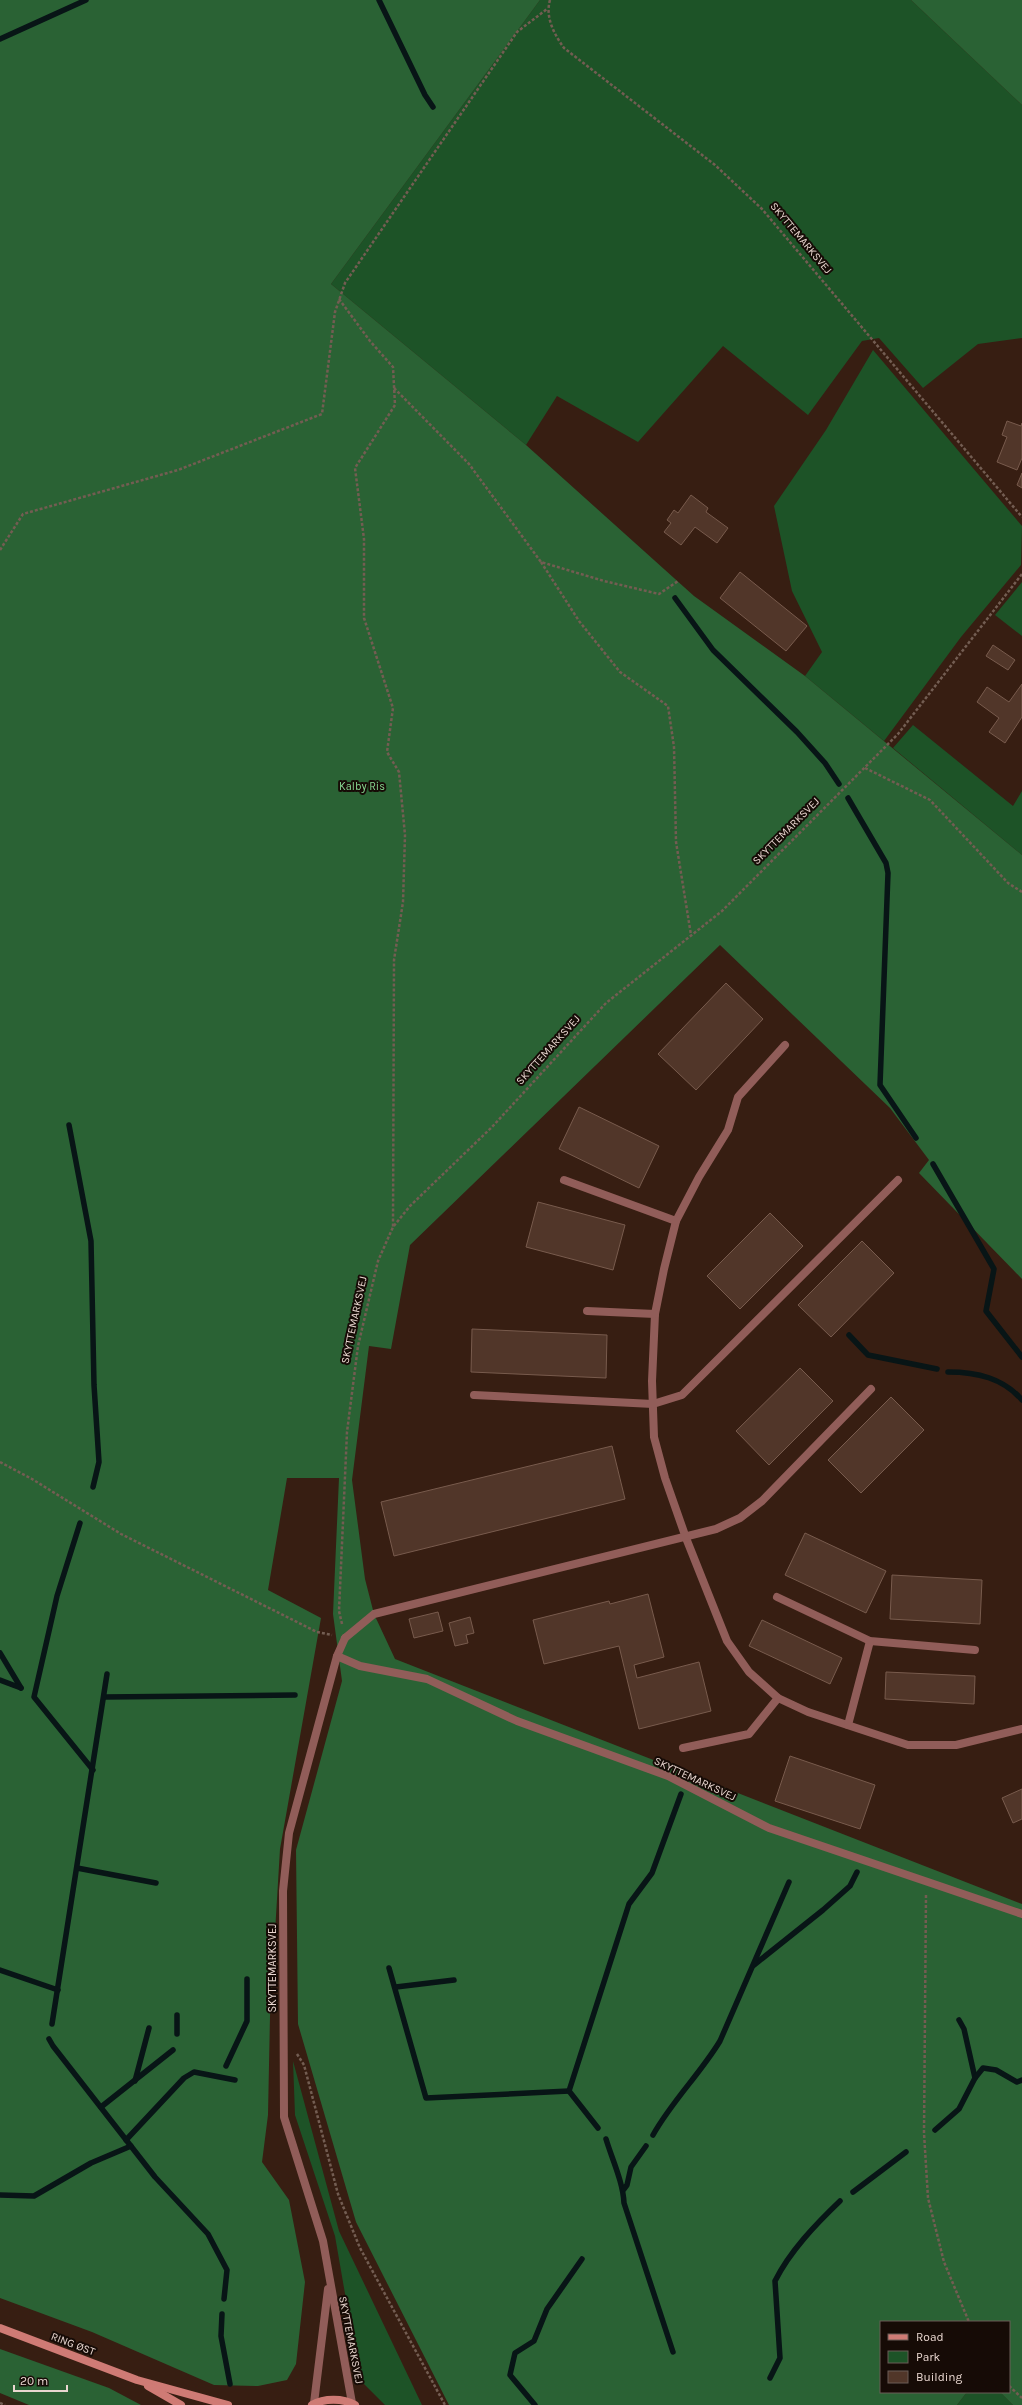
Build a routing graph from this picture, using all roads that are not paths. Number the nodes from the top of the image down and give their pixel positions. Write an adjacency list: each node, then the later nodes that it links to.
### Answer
1 (784, 1045): 4 (street)
2 (564, 1180): 4 (street)
3 (898, 1180): 9 (street)
4 (676, 1221): 6 (street)
5 (586, 1311): 6 (street)
6 (656, 1314): 9 (street)
7 (871, 1389): 10 (street)
8 (474, 1395): 9 (street)
9 (653, 1404): 10 (street)
10 (686, 1538): 14 (street, SKYTTEMARKSVEJ); 15 (street)
11 (777, 1596): 12 (street)
12 (870, 1641): 13 (street); 16 (street)
13 (975, 1650)
14 (337, 1656): 19 (street, SKYTTEMARKSVEJ); 20 (street, SKYTTEMARKSVEJ)
15 (778, 1698): 16 (street); 18 (street)
16 (848, 1725): 17 (street)
17 (1022, 1729)
18 (683, 1748)
19 (1022, 1914)
20 (329, 2280): 23 (street, SKYTTEMARKSVEJ); 24 (street, SKYTTEMARKSVEJ)
21 (0, 2328): 22 (main road, RING ØST)
22 (137, 2380): 25 (main road, RING ØST); 26 (main road, RING ØST)
23 (313, 2404): 24 (main road)
24 (354, 2404)
25 (181, 2405)
26 (228, 2405)

